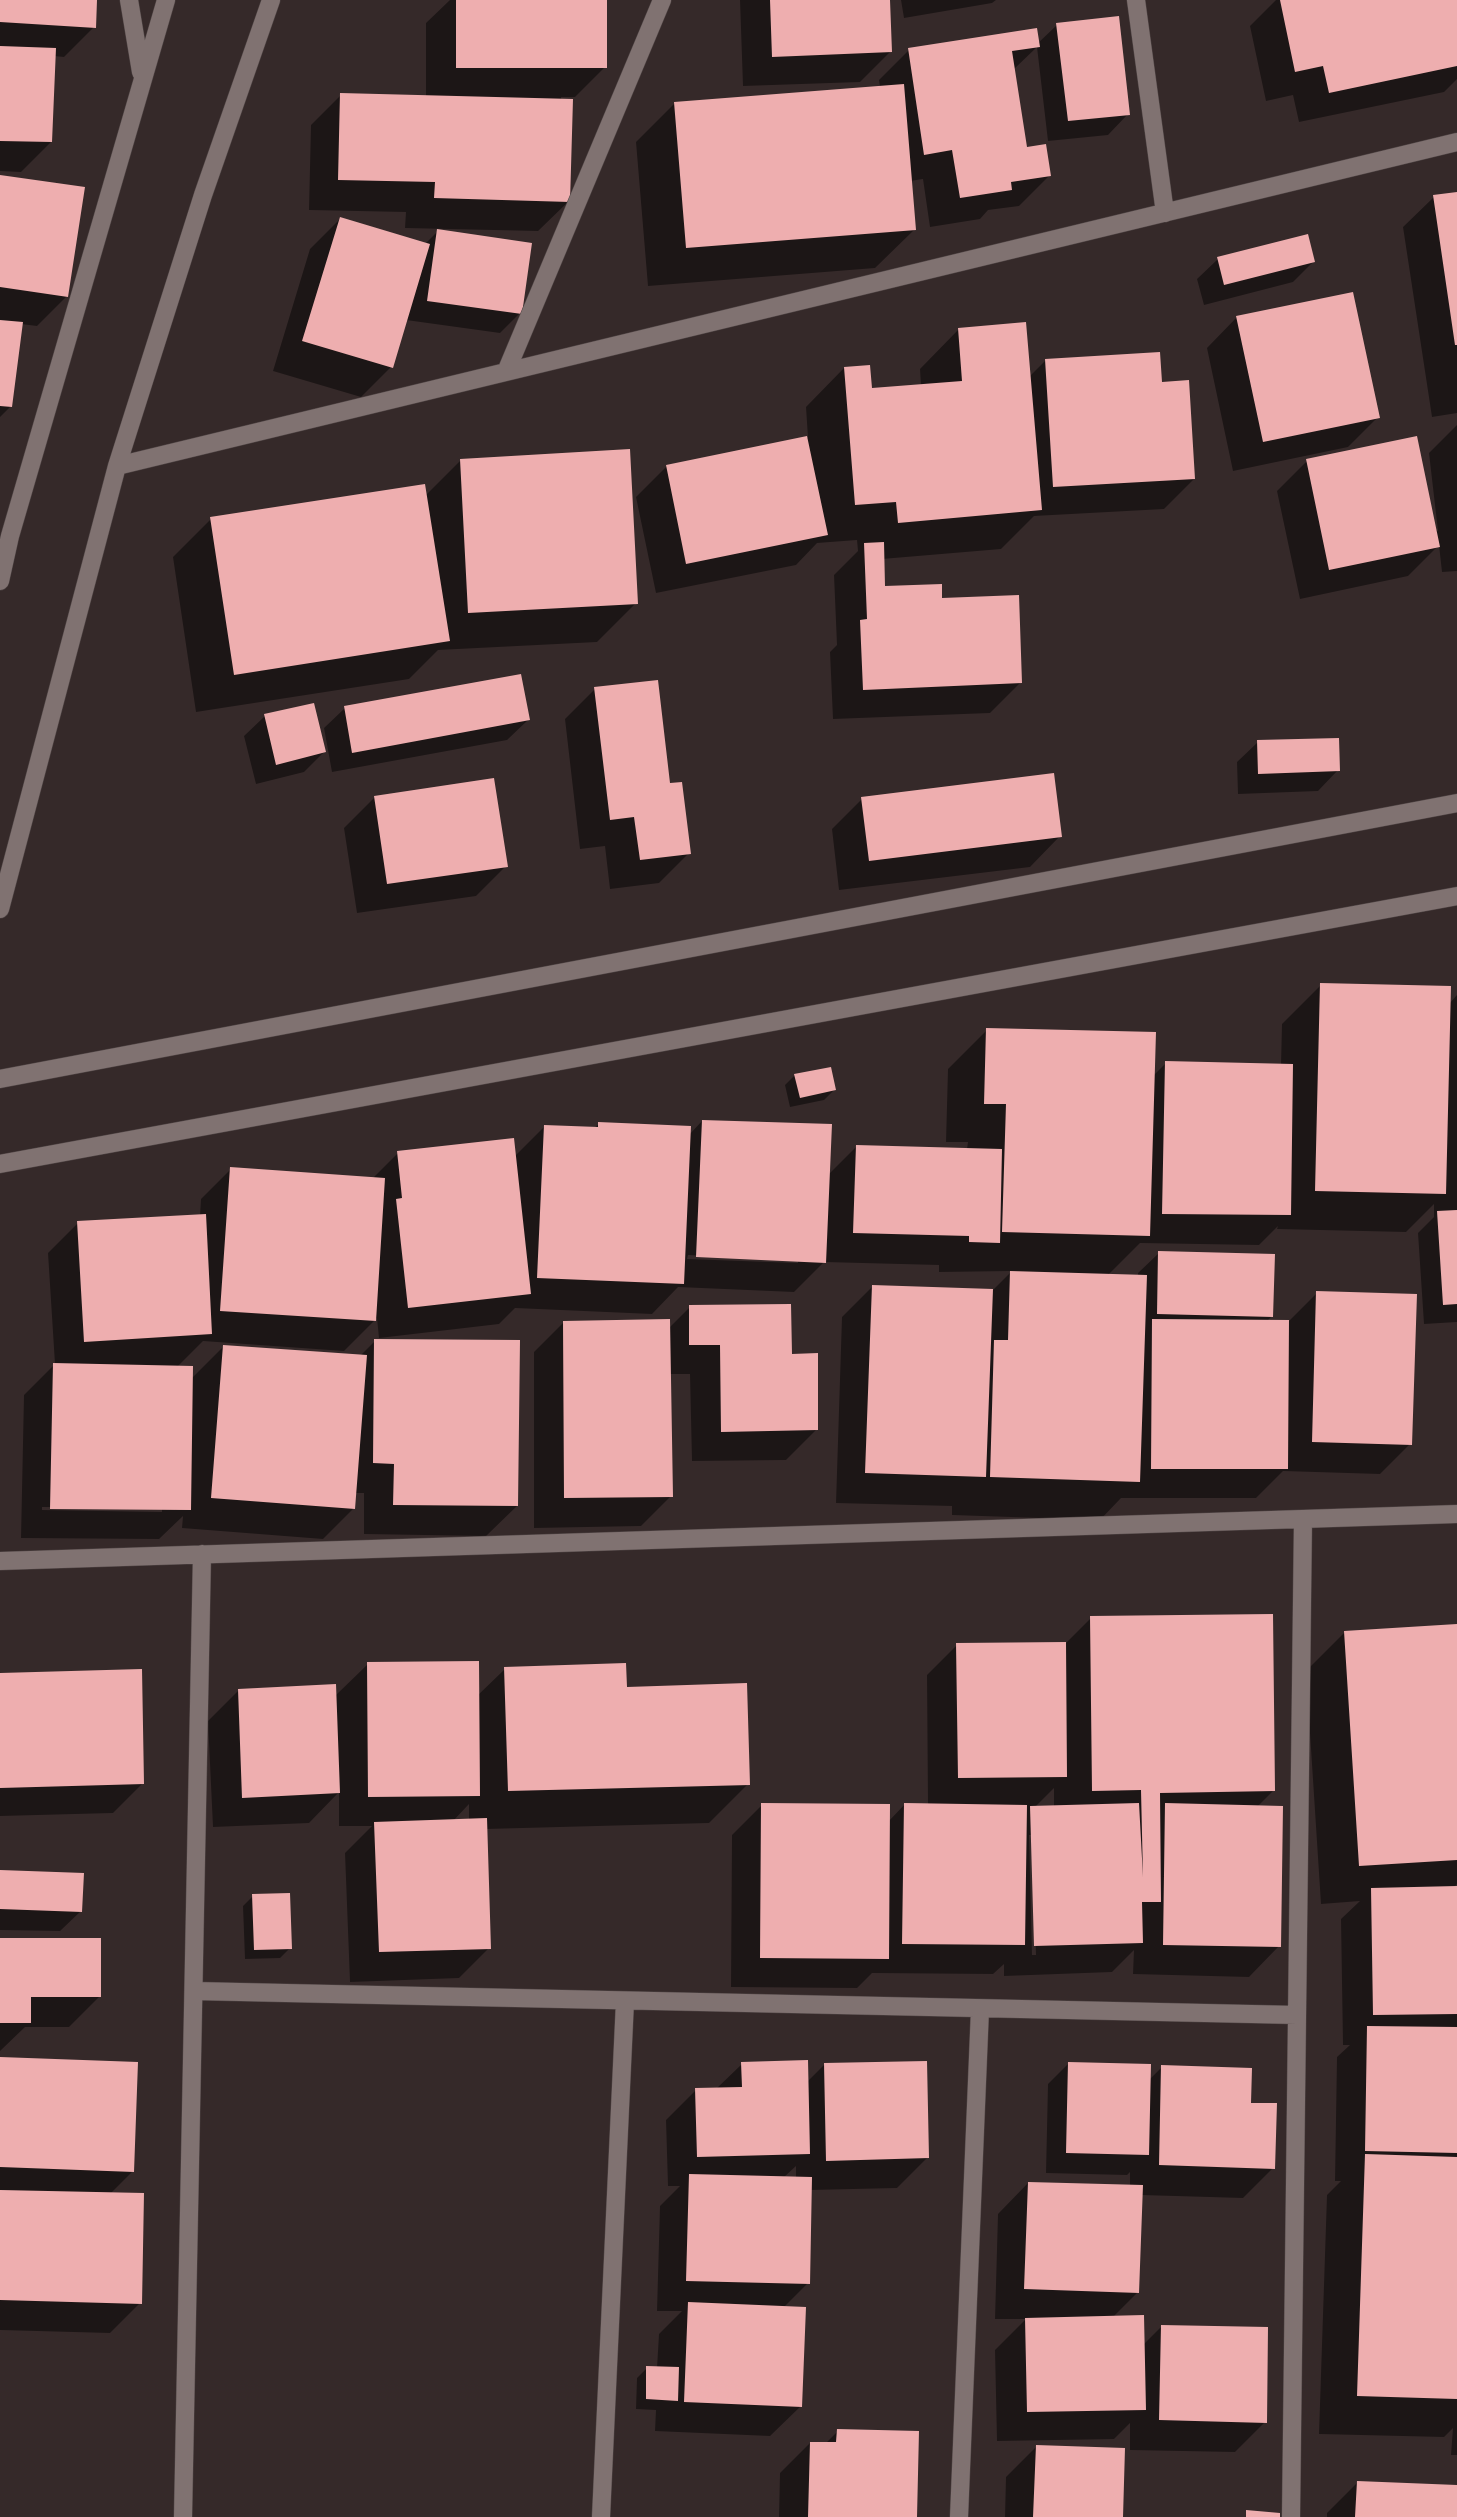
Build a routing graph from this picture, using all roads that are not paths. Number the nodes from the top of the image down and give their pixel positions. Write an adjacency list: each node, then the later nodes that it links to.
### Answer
1 (129, 0): 6 (street)
2 (166, 0): 6 (street)
3 (271, 0): 10 (street)
4 (662, 0): 9 (street)
5 (1136, 0): 8 (street)
6 (142, 78): 11 (street)
7 (1457, 142): 8 (street)
8 (1165, 213): 9 (street)
9 (506, 372): 10 (street)
10 (117, 466): 14 (street)
11 (0, 581)
12 (1457, 803): 15 (street)
13 (1457, 896): 16 (street)
14 (0, 909)
15 (0, 1079)
16 (0, 1164)
17 (1457, 1514): 18 (street)
18 (1303, 1519): 19 (street); 24 (street)
19 (202, 1554): 20 (street); 21 (street)
20 (0, 1561)
21 (194, 1992): 22 (street); 25 (street)
22 (625, 2001): 23 (street); 26 (street)
23 (979, 2009): 24 (street); 27 (street)
24 (1297, 2015): 28 (street)
25 (183, 2517)
26 (601, 2517)
27 (959, 2517)
28 (1290, 2517)

